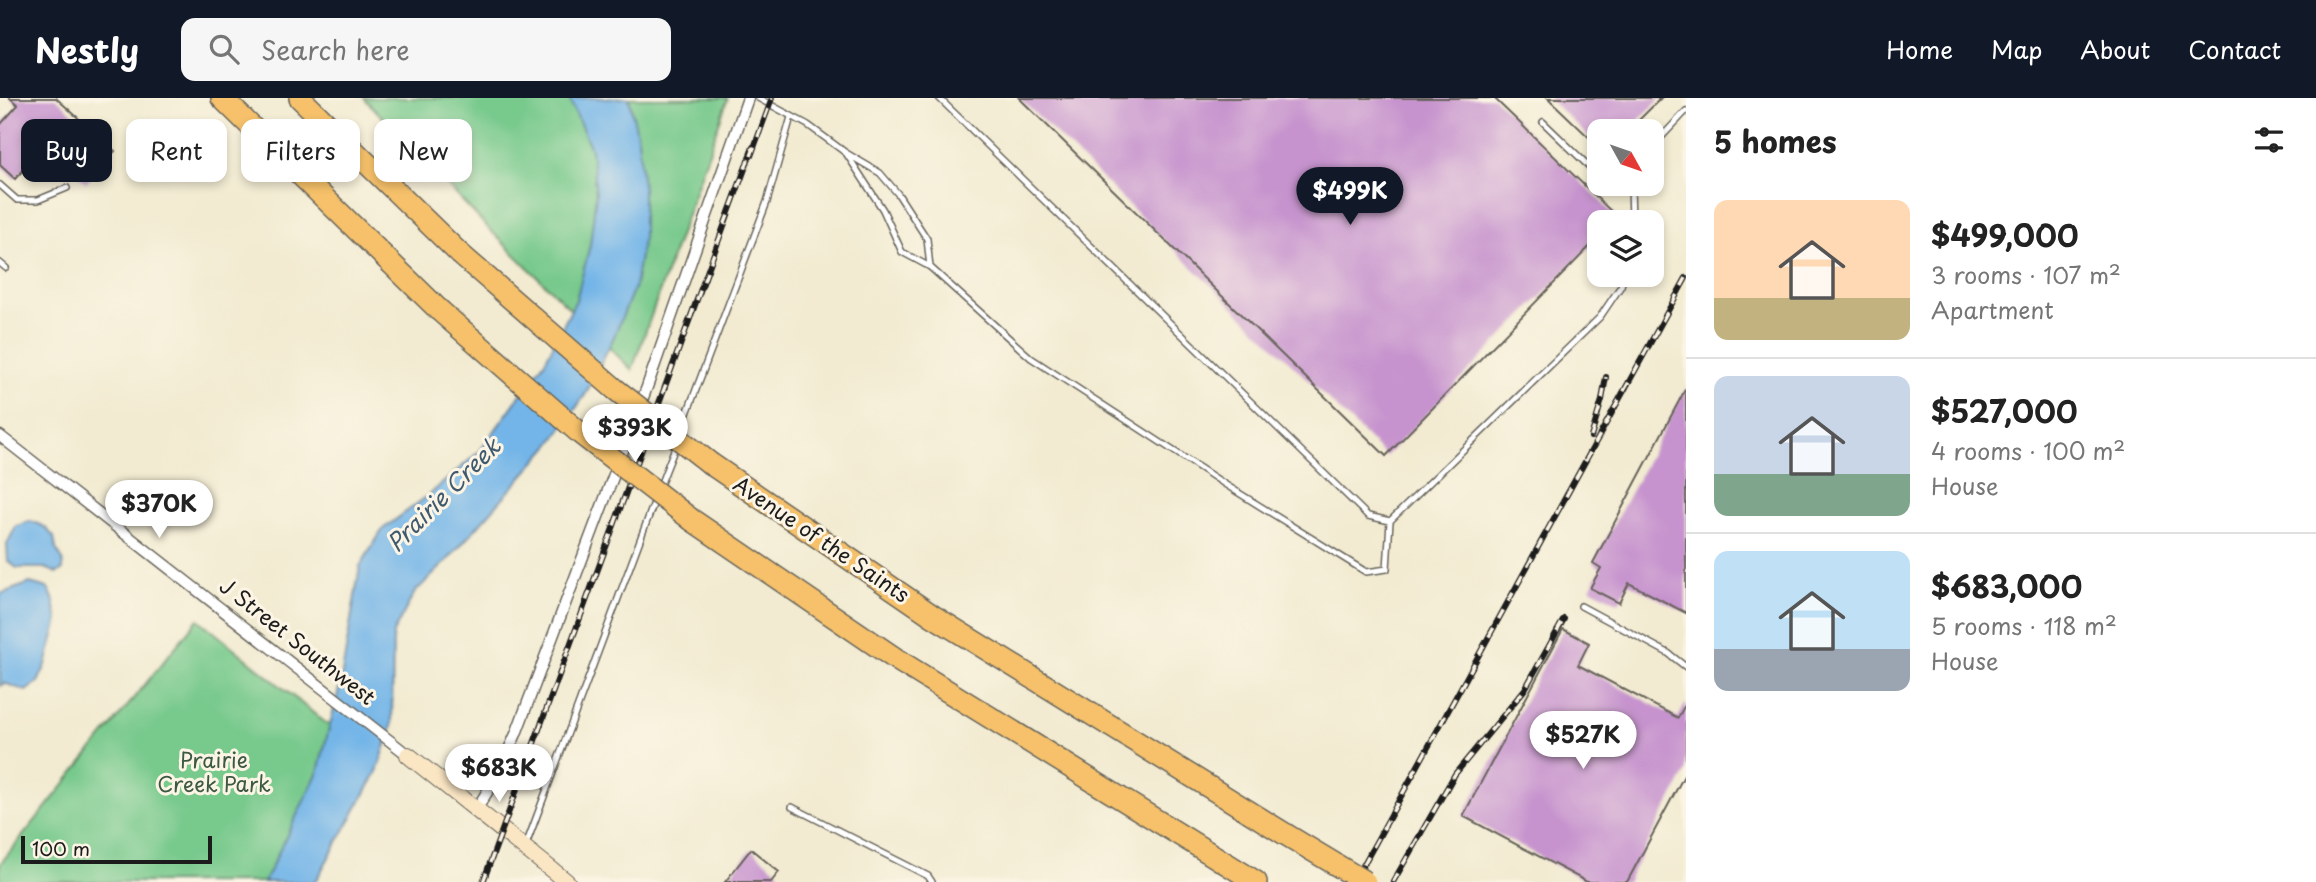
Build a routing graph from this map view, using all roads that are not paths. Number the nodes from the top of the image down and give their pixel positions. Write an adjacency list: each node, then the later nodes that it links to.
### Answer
1 (222, 98): 28 (highway, bridge)
2 (300, 98): 29 (highway, Avenue of the Saints, bridge)
3 (748, 98): 24 (street)
4 (758, 98): 7 (lane)
5 (939, 98): 19 (lane)
6 (1686, 111): 9 (lane)
7 (791, 117): 10 (lane); 25 (lane)
8 (1543, 121): 11 (lane)
9 (1664, 134)
10 (846, 153): 15 (lane); 15 (lane)
11 (1587, 164)
12 (0, 185): 13 (lane)
13 (66, 188)
14 (0, 262): 16 (lane)
15 (930, 267): 19 (lane)
16 (6, 268)
17 (1620, 287): 19 (lane)
18 (0, 436): 22 (street, J Street Southwest)
19 (1390, 521)
20 (1581, 606): 21 (lane)
21 (1686, 667)
22 (408, 755): 24 (street, J Street Southwest)
23 (792, 807): 27 (lane)
24 (476, 810): 25 (street, J Street Southwest)
25 (524, 848): 26 (street, J Street Southwest)
26 (567, 882)
27 (932, 882)
28 (1256, 882)
29 (1365, 882)

